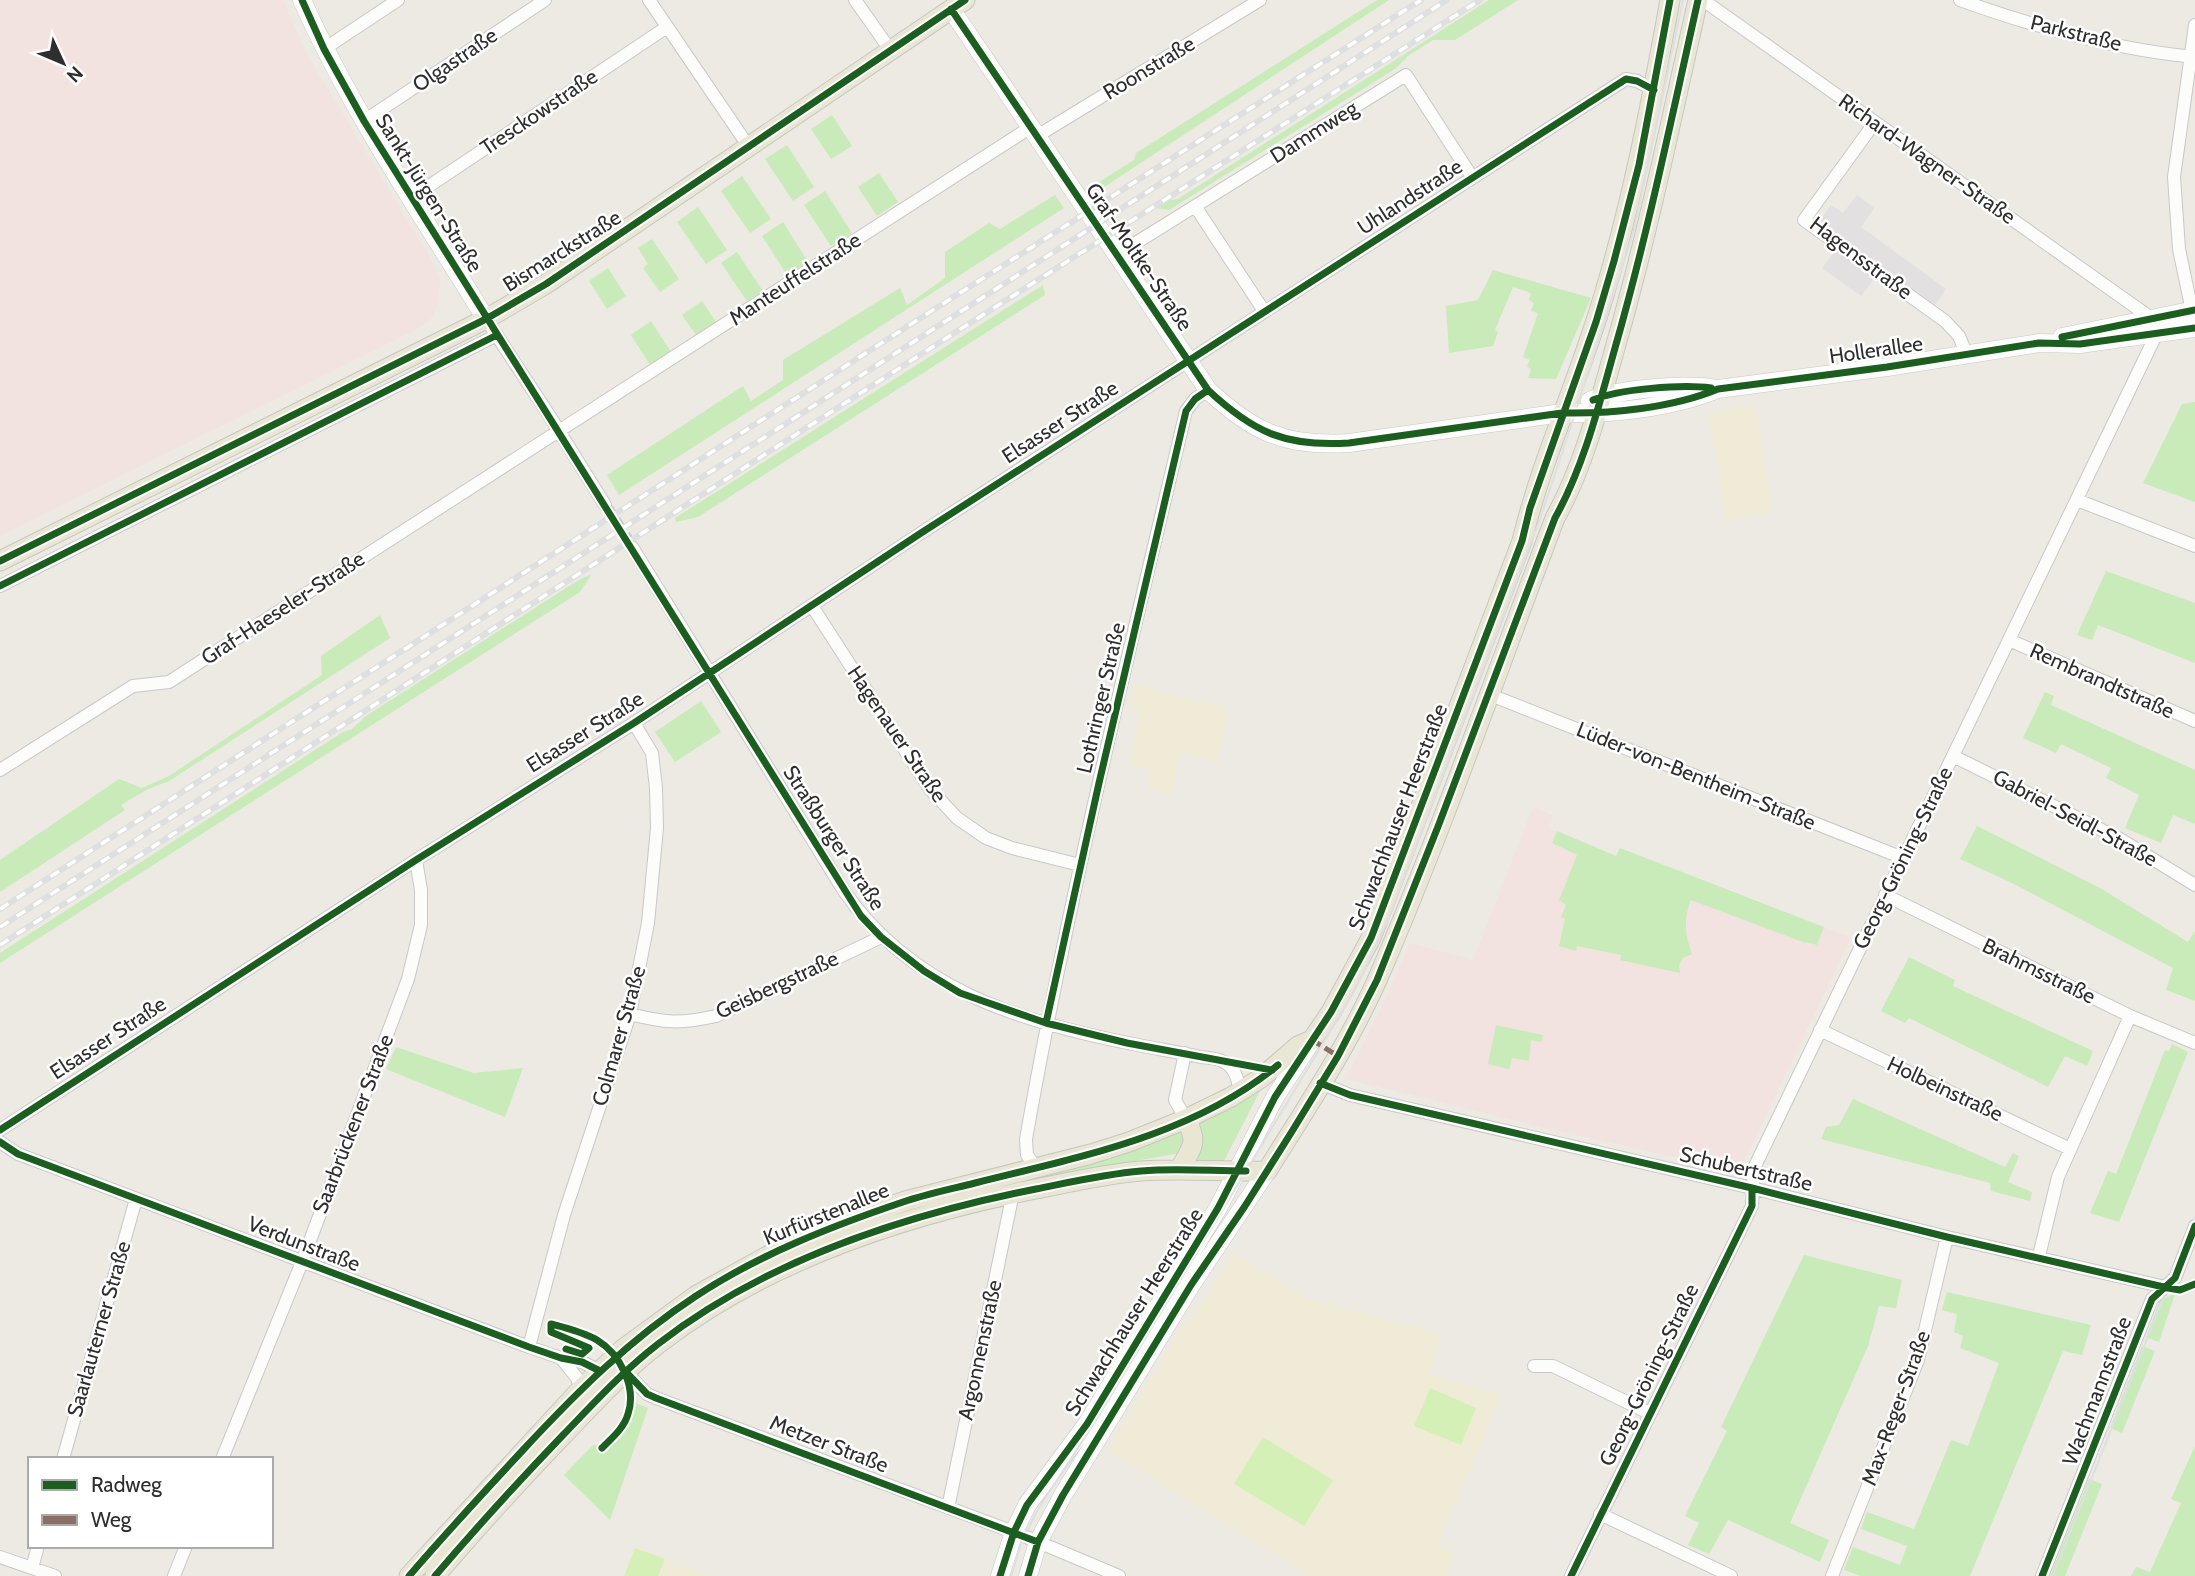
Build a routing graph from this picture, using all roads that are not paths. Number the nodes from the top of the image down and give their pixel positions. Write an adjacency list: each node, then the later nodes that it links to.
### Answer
1 (302, 0): 13 (main road, Sankt-Jürgen-Straße)
2 (398, 0): 13 (street)
3 (545, 0): 17 (street, Olgastraße)
4 (649, 0): 12 (street)
5 (855, 0): 14 (street)
6 (1260, 0): 19 (street, Roonstraße)
7 (1670, 0): 16 (main road, Schwachhauser Heerstraße)
8 (1700, 0): 18 (street, Richard-Wagner-Straße); 34 (main road, Schwachhauser Heerstraße)
9 (1960, 0): 15 (street, Parkstraße)
10 (958, 5): 14 (main road, Bismarckstraße); 19 (main road, Graf-Moltke-Straße)
11 (2195, 25): 15 (street)
12 (667, 27): 20 (street); 22 (street, Tresckowstraße)
13 (324, 49): 17 (main road, Sankt-Jürgen-Straße)
14 (891, 51): 20 (main road, Bismarckstraße)
15 (2193, 57): 26 (street)
16 (1654, 90): 21 (street, Uhlandstraße); 35 (main road, Schwachhauser Heerstraße)
17 (364, 121): 22 (main road, Sankt-Jürgen-Straße)
18 (1875, 122): 27 (street, Richard-Wagner-Straße); 29 (street, Hagensstraße)
19 (1034, 132): 24 (main road, Graf-Moltke-Straße); 36 (street, Manteuffelstraße)
20 (749, 147): 28 (main road, Bismarckstraße)
21 (1472, 177): 23 (street, Dammweg); 25 (street, Uhlandstraße)
22 (411, 198): 28 (main road, Sankt-Jürgen-Straße)
23 (1195, 206): 24 (street, Dammweg); 25 (street)
24 (1118, 254): 31 (main road, Graf-Moltke-Straße)
25 (1264, 311): 31 (street, Uhlandstraße)
26 (2194, 316): 27 (main road, Hollerallee)
27 (2154, 326): 29 (main road, Hollerallee); 37 (street, Georg-Gröning-Straße)
28 (492, 327): 30 (main road, Bismarckstraße); 32 (street, Bismarckstraße); 36 (street, Sankt-Jürgen-Straße)
29 (1966, 353): 34 (main road, Hollerallee)
30 (415, 355): 32 (street); 41 (main road, Bismarckstraße)
31 (1187, 360): 33 (main road, Graf-Moltke-Straße); 43 (street, Elsasser Straße)
32 (402, 383): 42 (street, Bismarckstraße)
33 (1208, 390): 35 (main road, Graf-Moltke-Straße); 53 (street, Lothringer Straße)
34 (1599, 405): 35 (main road, Hollerallee); 46 (main road, Schwachhauser Heerstraße)
35 (1562, 413): 61 (main road, Schwachhauser Heerstraße)
36 (559, 431): 38 (street, Sankt-Jürgen-Straße); 50 (street, Graf-Haeseler-Straße)
37 (2077, 500): 40 (street); 44 (street, Georg-Gröning-Straße)
38 (605, 505)
39 (632, 547): 45 (street, Straßburger Straße)
40 (2195, 547)
41 (0, 561)
42 (0, 586)
43 (812, 606): 45 (street, Elsasser Straße); 53 (street, Hagenauer Straße)
44 (2009, 640): 47 (street, Rembrandtstraße); 49 (street, Georg-Gröning-Straße)
45 (709, 673): 48 (street, Elsasser Straße); 56 (street, Straßburger Straße)
46 (1488, 694): 51 (street, Lüder-von-Bentheim-Straße); 64 (main road, Schwachhauser Heerstraße)
47 (2195, 721)
48 (634, 723): 52 (street, Elsasser Straße); 57 (street, Colmarer Straße)
49 (1953, 756): 51 (street, Georg-Gröning-Straße); 54 (street, Gabriel-Seidl-Straße)
50 (0, 770)
51 (1903, 858): 55 (street, Georg-Gröning-Straße)
52 (416, 860): 67 (street, Elsasser Straße); 80 (street, Saarbrückener Straße)
53 (1080, 865): 59 (street, Lothringer Straße)
54 (2195, 885)
55 (1885, 895): 58 (street, Brahmsstraße); 60 (street, Georg-Gröning-Straße)
56 (881, 937): 57 (street, Geisbergstraße); 59 (street, Straßburger Straße)
57 (630, 1014): 82 (street, Colmarer Straße)
58 (2130, 1016): 62 (street, Brahmsstraße); 69 (street)
59 (1046, 1023): 63 (street, Straßburger Straße); 70 (street, Lothringer Straße)
60 (1819, 1030): 69 (street, Holbeinstraße); 74 (street, Georg-Gröning-Straße)
61 (1312, 1040): 65 (main road, Kurfürstenallee); 72 (main road, Schwachhauser Heerstraße)
62 (2195, 1043)
63 (1185, 1053): 65 (street, Straßburger Straße); 66 (street)
64 (1320, 1083): 73 (main road, Schwachhauser Heerstraße); 74 (street, Schubertstraße)
65 (1240, 1092): 66 (main road, Kurfürstenallee)
66 (1186, 1119): 70 (main road, Kurfürstenallee); 71 (main road)
67 (0, 1130)
68 (0, 1142): 76 (street, Verdunstraße)
69 (2070, 1149): 79 (street)
70 (1037, 1168): 85 (main road, Kurfürstenallee)
71 (1179, 1170): 72 (main road, Kurfürstenallee); 75 (main road, Kurfürstenallee)
72 (1236, 1171): 73 (main road, Kurfürstenallee); 93 (main road, Schwachhauser Heerstraße)
73 (1267, 1171): 93 (main road, Schwachhauser Heerstraße)
74 (1752, 1188): 78 (street, Schubertstraße); 88 (street, Georg-Gröning-Straße)
75 (1013, 1193): 86 (main road, Kurfürstenallee); 91 (street, Argonnenstraße)
76 (136, 1199): 80 (street, Verdunstraße); 89 (street, Saarlauterner Straße)
77 (2195, 1227): 81 (street, Wachmannstraße)
78 (1947, 1237): 79 (street, Schubertstraße); 107 (street, Max-Reger-Straße)
79 (2039, 1256): 81 (street, Schubertstraße)
80 (302, 1262): 82 (street, Verdunstraße); 90 (street, Saarbrückener Straße)
81 (2165, 1287): 108 (street, Wachmannstraße)
82 (529, 1347): 83 (street, Verdunstraße)
83 (561, 1358): 85 (street, Verdunstraße); 87 (street)
84 (1534, 1366): 88 (street)
85 (600, 1371): 87 (main road, Kurfürstenallee)
86 (626, 1373): 91 (street, Metzer Straße); 101 (main road, Kurfürstenallee)
87 (581, 1389): 100 (main road, Kurfürstenallee)
88 (1649, 1413): 92 (street, Georg-Gröning-Straße)
89 (64, 1457)
90 (223, 1457)
91 (948, 1508): 93 (street, Metzer Straße)
92 (1600, 1514): 105 (street, Georg-Gröning-Straße); 106 (street)
93 (1026, 1537): 102 (main road, Schwachhauser Heerstraße); 103 (main road, Schwachhauser Heerstraße); 104 (street, Metzer Straße)
94 (37, 1548): 97 (street)
95 (185, 1548): 99 (street)
96 (0, 1557): 97 (street)
97 (32, 1568): 98 (street)
98 (55, 1576)
99 (174, 1576)
100 (409, 1576)
101 (435, 1576)
102 (1000, 1576)
103 (1028, 1576)
104 (1119, 1576)
105 (1571, 1576)
106 (1731, 1576)
107 (1832, 1576)
108 (2042, 1576)

